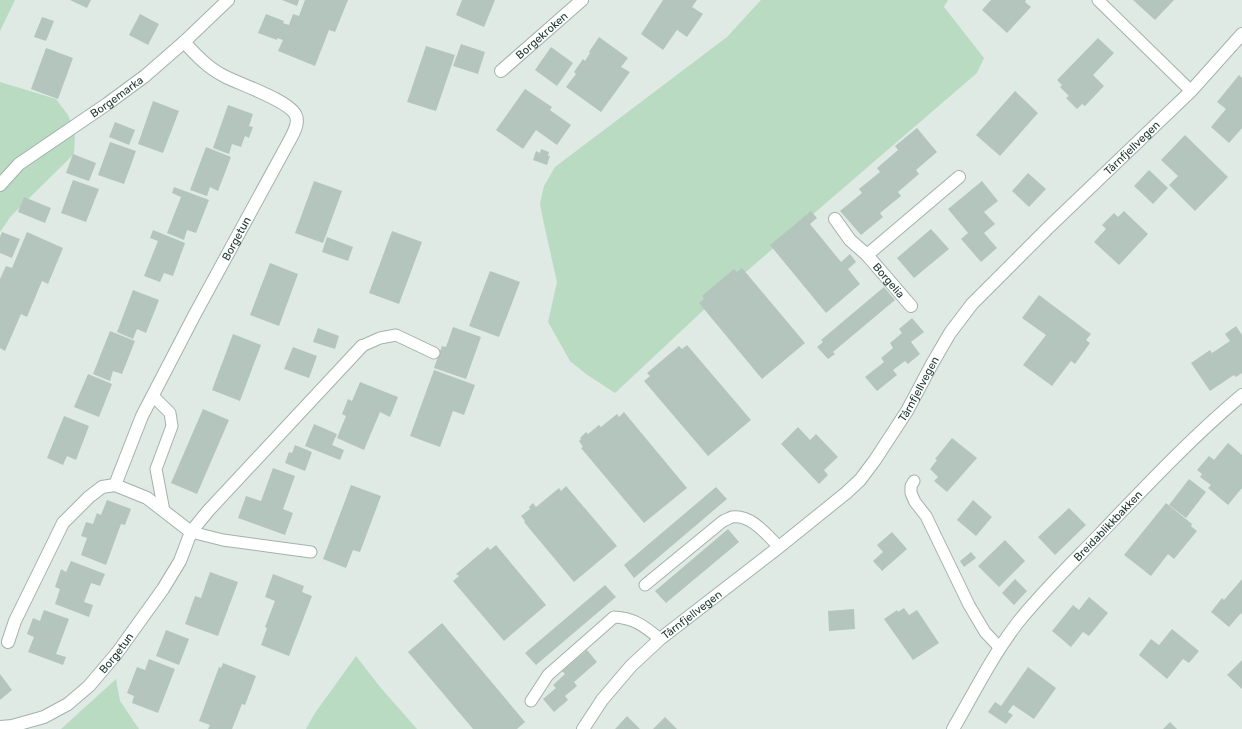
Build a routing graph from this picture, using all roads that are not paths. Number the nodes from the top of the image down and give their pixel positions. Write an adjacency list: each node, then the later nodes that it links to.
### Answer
1 (228, 0): 5 (street, Borgemarka)
2 (582, 0): 6 (street, Borgekroken)
3 (1098, 0): 7 (lane)
4 (1242, 34): 7 (street, Tårnfjellvegen)
5 (184, 42): 9 (street, Borgemarka); 16 (street, Borgetun)
6 (501, 71)
7 (1191, 91): 21 (street, Tårnfjellvegen)
8 (959, 177): 11 (street)
9 (0, 185)
10 (835, 219): 11 (street, Borgelia)
11 (867, 255): 12 (street, Borgelia)
12 (911, 306)
13 (362, 346): 14 (lane, Borgetun); 20 (street, Borgetun)
14 (434, 353)
15 (1242, 395): 26 (street, Breidablikkbakken)
16 (153, 396): 18 (street, Borgetun); 19 (lane)
17 (914, 481): 26 (lane)
18 (115, 484): 19 (street); 25 (street)
19 (164, 511): 20 (street)
20 (191, 532): 22 (lane); 28 (street, Borgetun)
21 (778, 547): 23 (lane); 24 (street, Tårnfjellvegen)
22 (311, 552)
23 (645, 585)
24 (660, 639): 27 (lane); 29 (street, Tårnfjellvegen)
25 (8, 642)
26 (1000, 648): 30 (street, Breidablikkbakken)
27 (531, 701)
28 (0, 727)
29 (584, 729)
30 (953, 729)

